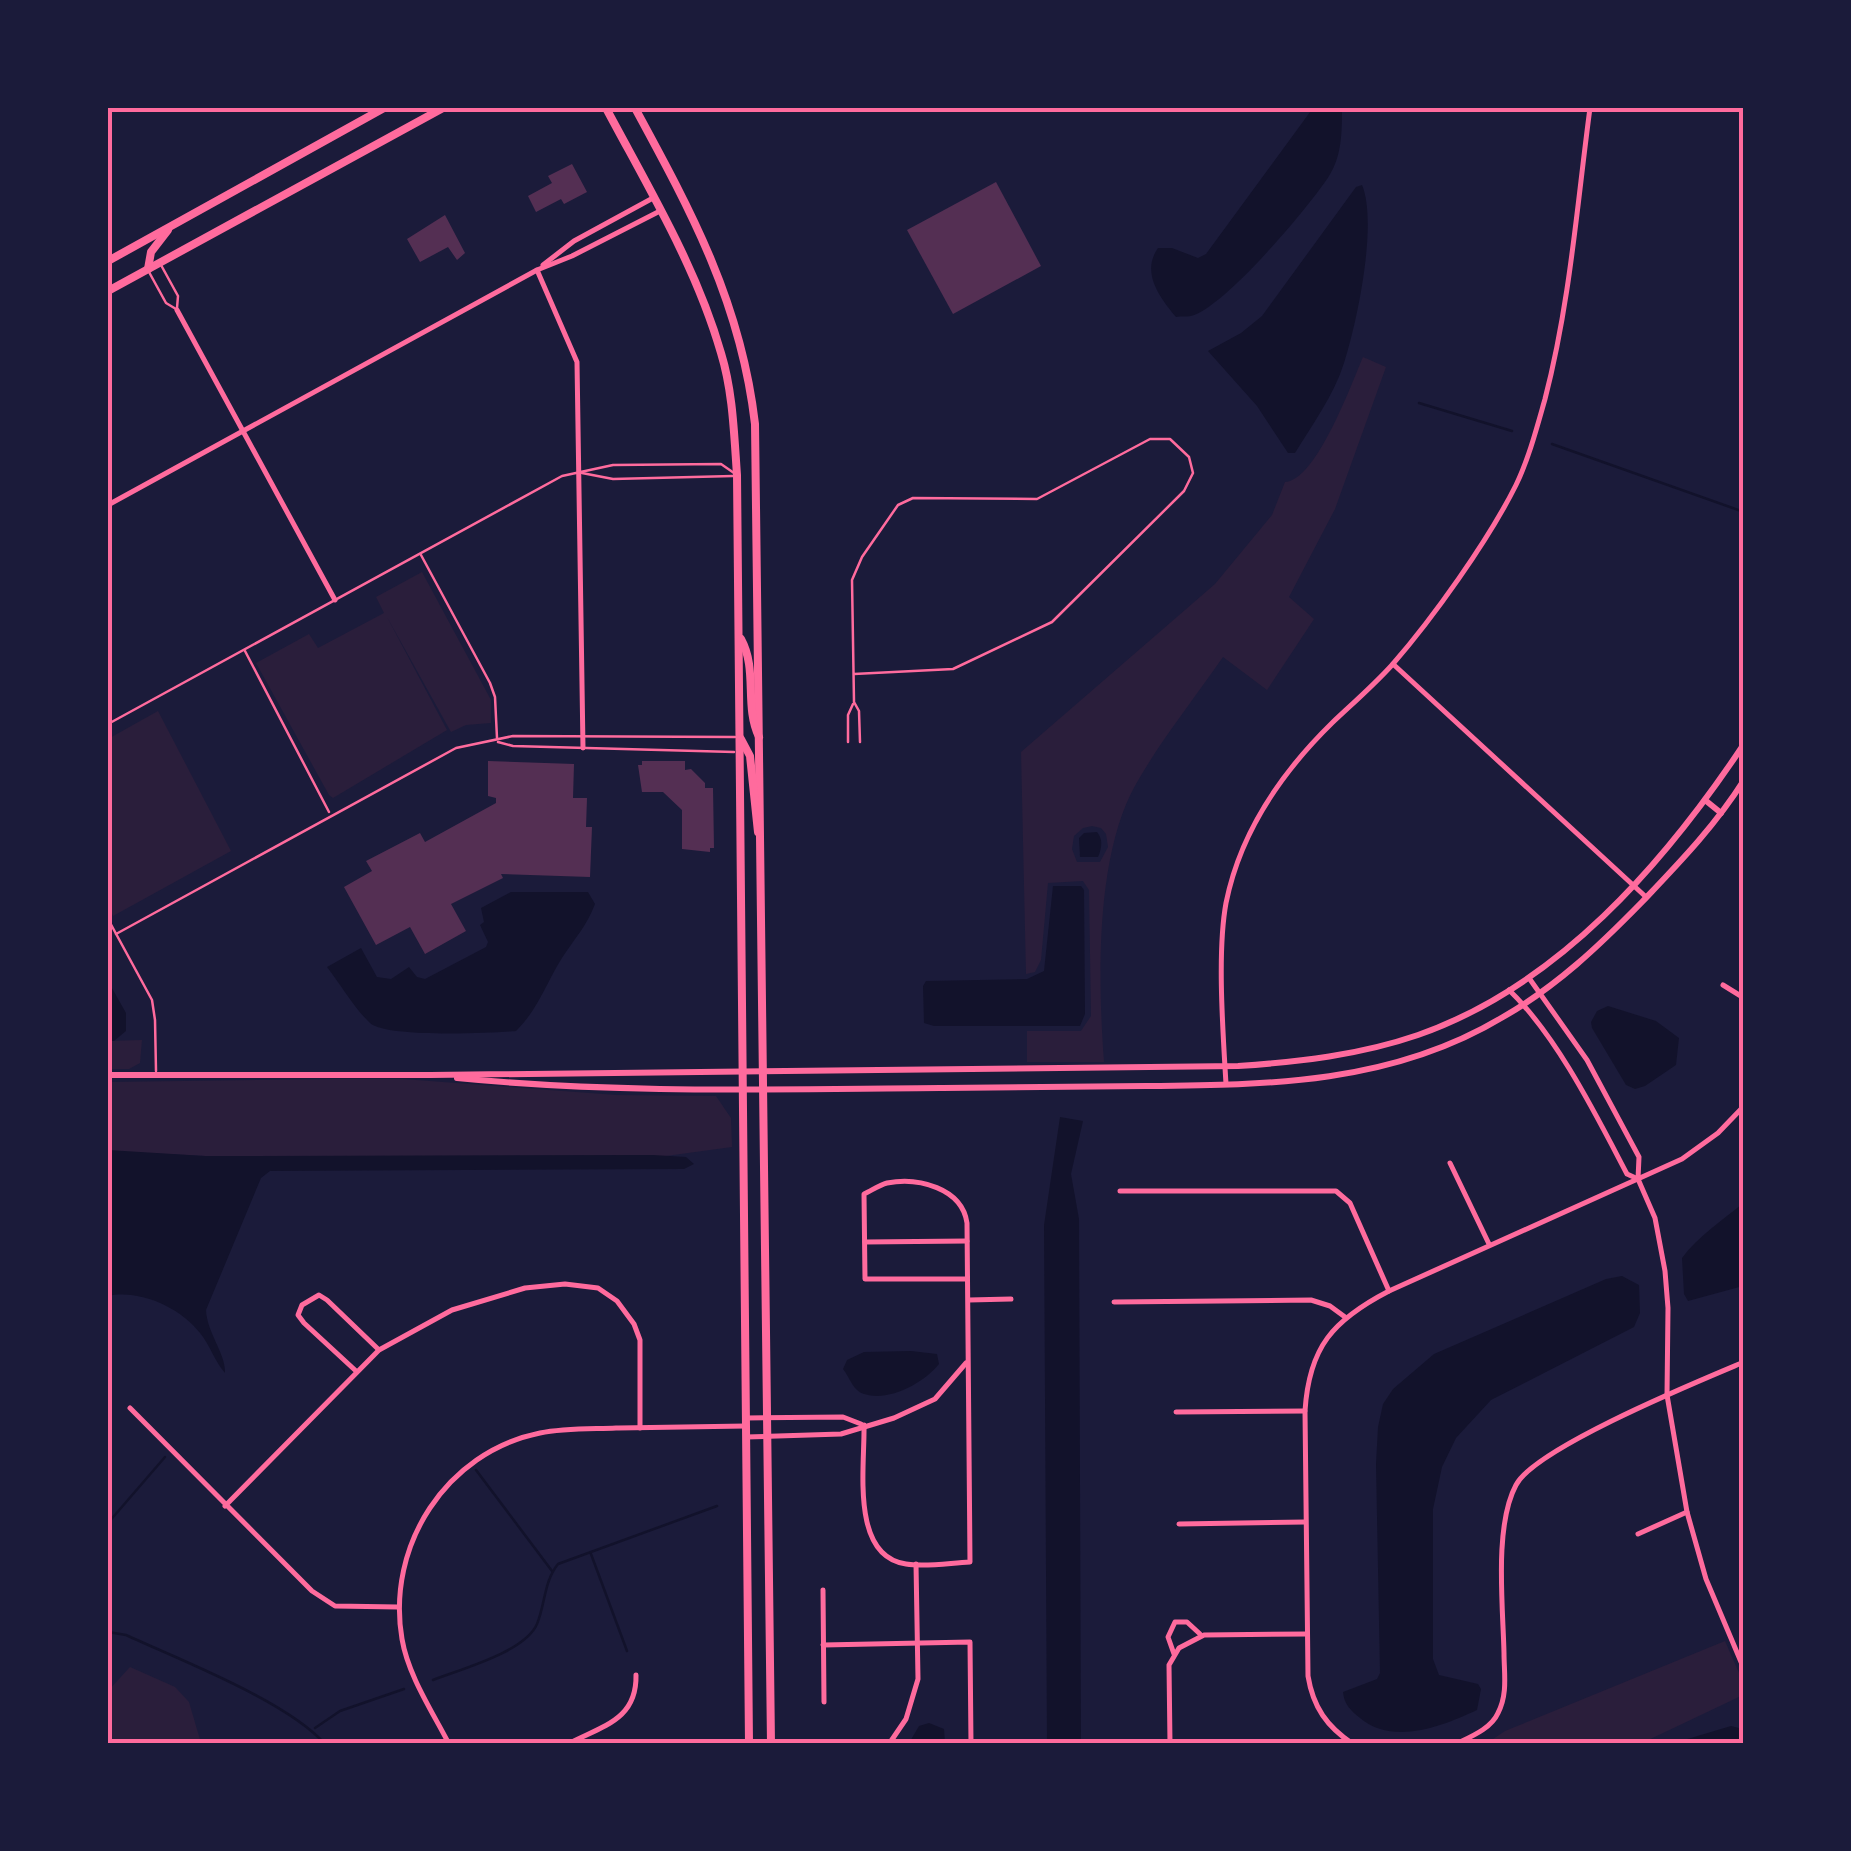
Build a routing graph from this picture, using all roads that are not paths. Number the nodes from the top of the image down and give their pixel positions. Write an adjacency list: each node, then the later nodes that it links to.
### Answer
1 (384, 108): 8 (main road)
2 (443, 108): 10 (main road)
3 (606, 108): 6 (main road)
4 (635, 108): 30 (main road)
5 (1590, 108): 23 (street)
6 (653, 198): 7 (main road); 12 (street)
7 (660, 211): 12 (street); 17 (main road)
8 (171, 226): 9 (main road); 11 (main road)
9 (108, 260)
10 (159, 262): 11 (main road); 14 (lane)
11 (148, 270): 13 (main road); 14 (lane)
12 (536, 270): 15 (street); 16 (street)
13 (108, 291)
14 (177, 310): 15 (street)
15 (244, 432): 18 (street); 20 (street)
16 (580, 472): 17 (lane); 17 (lane); 19 (lane); 27 (street)
17 (738, 476): 21 (main road)
18 (108, 505)
19 (420, 554): 20 (lane); 29 (lane)
20 (335, 600): 22 (lane)
21 (739, 636): 28 (main road); 30 (main road)
22 (244, 650): 26 (lane); 39 (lane)
23 (1393, 664): 41 (street); 51 (street)
24 (854, 674): 24 (lane); 25 (lane)
25 (854, 702): 31 (lane); 32 (lane)
26 (108, 724)
27 (582, 735): 28 (lane); 29 (lane); 34 (street)
28 (740, 737): 35 (main road); 40 (main road)
29 (497, 742): 34 (lane); 39 (lane)
30 (761, 742): 40 (main road)
31 (848, 742)
32 (860, 742)
33 (1744, 744): 37 (street)
34 (583, 748): 35 (lane)
35 (740, 752): 52 (main road)
36 (1744, 780): 38 (street)
37 (1705, 800): 38 (street); 41 (street)
38 (1721, 813): 42 (street)
39 (330, 815): 44 (lane)
40 (761, 846): 53 (main road)
41 (1632, 884): 42 (street); 45 (street)
42 (1646, 897): 48 (street)
43 (108, 919): 44 (lane)
44 (116, 934): 54 (lane)
45 (1529, 978): 47 (street); 48 (street)
46 (1723, 984): 49 (street)
47 (1508, 990): 50 (street); 51 (street)
48 (1540, 994): 50 (street); 62 (street)
49 (1744, 998)
50 (1524, 1004): 57 (street); 62 (street)
51 (1225, 1066): 53 (street); 57 (street)
52 (744, 1070): 53 (street); 56 (street); 59 (main road)
53 (764, 1070): 58 (main road)
54 (156, 1074): 55 (street); 56 (street)
55 (108, 1075)
56 (431, 1075): 59 (street)
57 (1226, 1086): 58 (street)
58 (764, 1090): 59 (street); 81 (main road)
59 (744, 1091): 83 (main road)
60 (1744, 1106): 62 (street)
61 (1450, 1163): 66 (street)
62 (1638, 1178): 66 (street); 77 (street)
63 (1120, 1191): 68 (street)
64 (967, 1241): 65 (street); 65 (street); 67 (street)
65 (864, 1242): 67 (street)
66 (1488, 1244): 68 (street)
67 (967, 1279): 70 (street)
68 (1390, 1291): 72 (street)
69 (1011, 1299): 70 (street)
70 (968, 1300): 74 (street)
71 (1114, 1302): 72 (street)
72 (1345, 1317): 79 (street)
73 (378, 1350): 76 (street); 76 (street); 84 (street)
74 (968, 1361): 82 (street); 91 (street)
75 (1744, 1362): 77 (street)
76 (356, 1371): 86 (street)
77 (1666, 1394): 87 (street); 112 (street)
78 (130, 1408): 86 (street)
79 (1305, 1411): 80 (street); 88 (street)
80 (1176, 1412)
81 (768, 1418): 82 (street); 83 (street); 85 (main road)
82 (864, 1425): 85 (street); 91 (street)
83 (746, 1427): 84 (street); 85 (street); 105 (main road)
84 (640, 1428): 93 (street)
85 (768, 1436): 106 (main road)
86 (225, 1506): 93 (street)
87 (1687, 1512): 90 (street); 99 (street)
88 (1304, 1522): 89 (street); 94 (street)
89 (1179, 1524)
90 (1638, 1534)
91 (916, 1564): 96 (street)
92 (823, 1590): 97 (street)
93 (398, 1607): 103 (street)
94 (1307, 1634): 95 (street); 102 (street)
95 (1201, 1636): 98 (street); 98 (street)
96 (917, 1643): 97 (street); 107 (street); 108 (street)
97 (824, 1644): 101 (street)
98 (1174, 1654): 109 (street)
99 (1744, 1669)
100 (636, 1674): 104 (street)
101 (824, 1702)
102 (1340, 1735): 110 (street); 111 (street)
103 (449, 1744)
104 (568, 1744)
105 (749, 1744)
106 (771, 1744)
107 (889, 1744)
108 (971, 1744)
109 (1170, 1744)
110 (1333, 1744)
111 (1354, 1744)
112 (1456, 1744)

